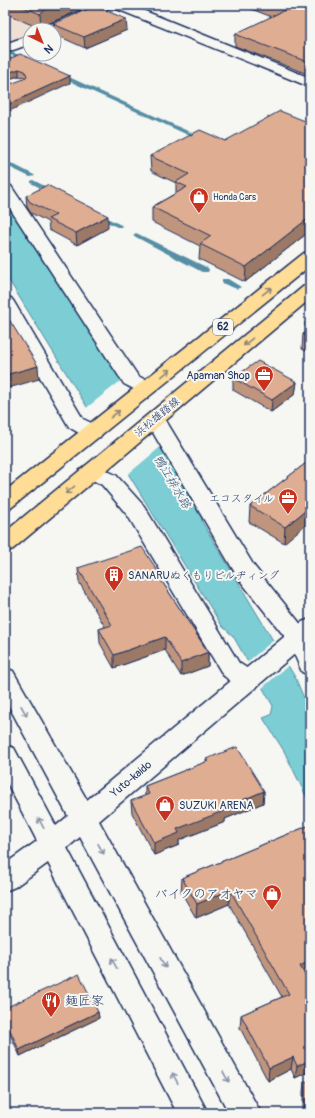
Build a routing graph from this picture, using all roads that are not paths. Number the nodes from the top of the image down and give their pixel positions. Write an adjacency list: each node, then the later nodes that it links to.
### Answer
1 (107, 5): 3 (street)
2 (118, 5): 6 (street)
3 (62, 25)
4 (22, 42): 5 (street)
5 (5, 49)
6 (310, 83)
7 (5, 189): 11 (street)
8 (310, 257): 11 (main road, 62, one-way to 8)
9 (310, 290): 12 (main road, 浜松雄踏線 / 62, one-way to 12)
10 (5, 302): 13 (street)
11 (141, 393): 13 (main road, 62, one-way to 11)
12 (153, 420): 14 (main road, 浜松雄踏線 / 62); 17 (street)
13 (94, 431): 15 (main road, 62)
14 (92, 471): 16 (main road, 浜松雄踏線 / 62, one-way to 16); 20 (street)
15 (5, 502)
16 (5, 544)
17 (298, 638): 18 (street); 20 (street, Yuto-kaido)
18 (310, 666)
19 (5, 677): 22 (street, one-way to 22)
20 (251, 678): 22 (street, Yuto-kaido)
21 (5, 755): 23 (street, one-way to 21)
22 (84, 819): 23 (street, Yuto-kaido); 26 (street, one-way to 26)
23 (52, 845): 24 (street, Yuto-kaido); 25 (street, one-way to 23)
24 (5, 878)
25 (193, 1113)
26 (246, 1113)

